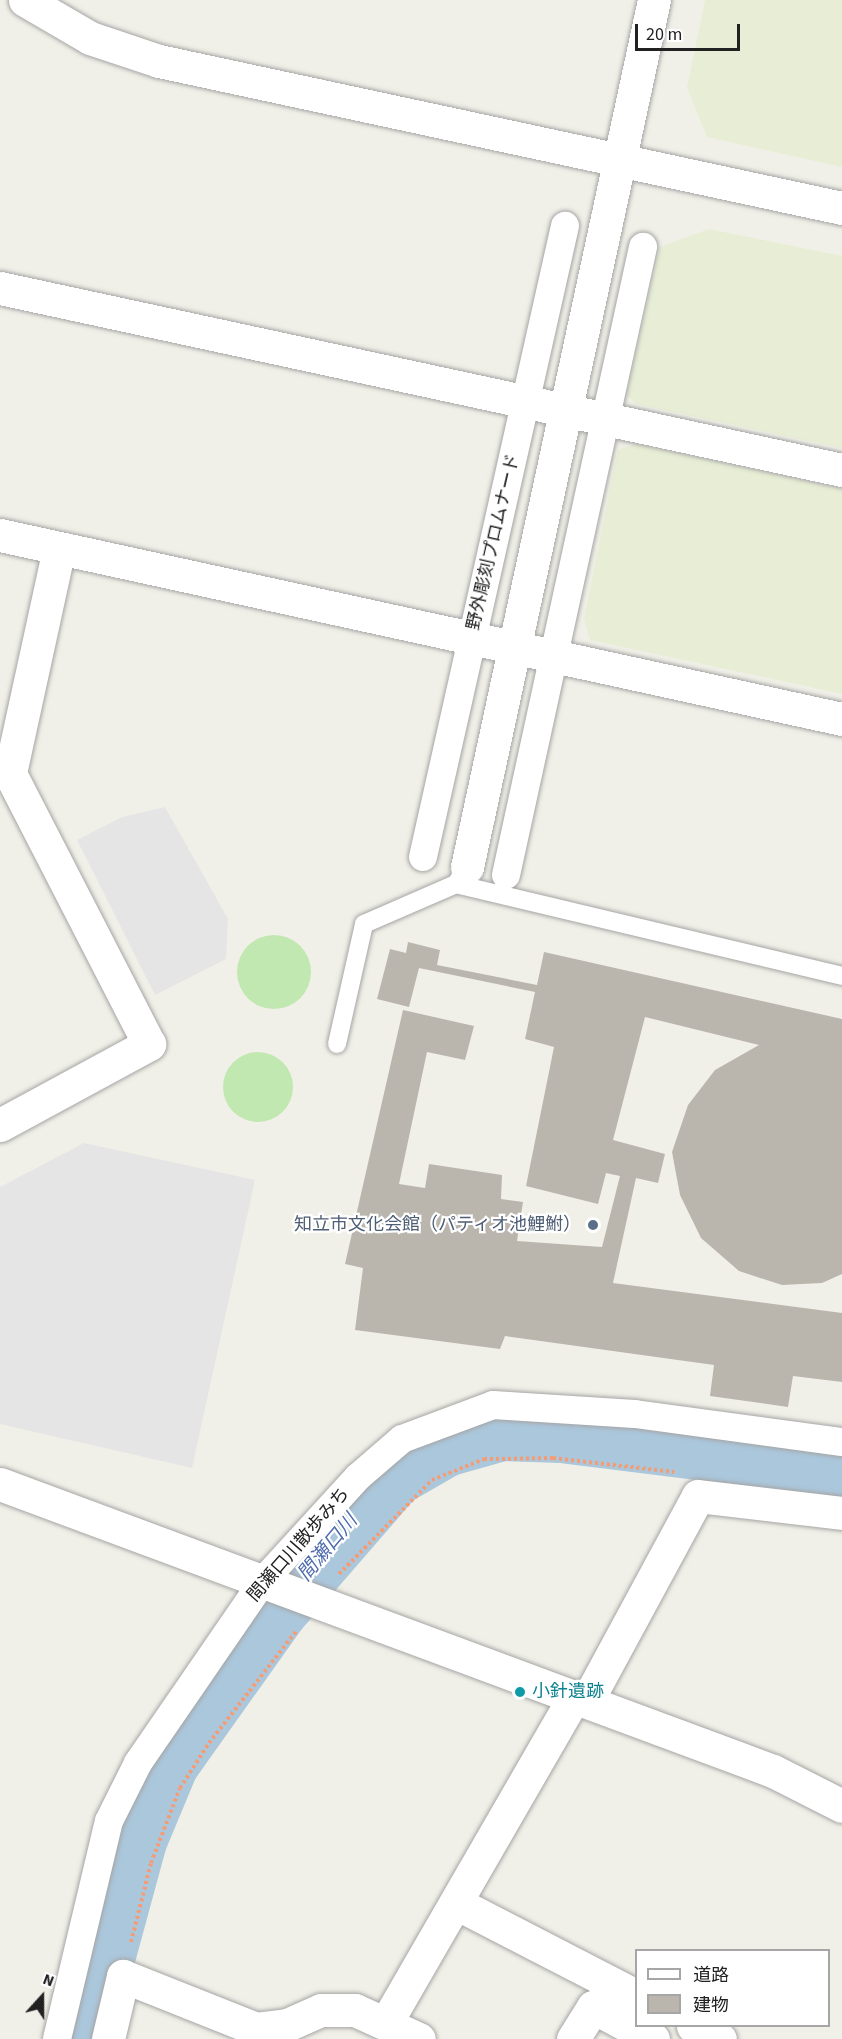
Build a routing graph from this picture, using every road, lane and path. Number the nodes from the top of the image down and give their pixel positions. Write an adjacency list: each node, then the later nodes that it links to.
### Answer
1 (25, 0): 3 (street)
2 (654, 0): 3 (street)
3 (622, 160): 4 (street); 9 (street)
4 (842, 208)
5 (565, 226): 8 (street, 野外彫刻プロムナード)
6 (644, 247): 10 (street)
7 (0, 288): 8 (street)
8 (525, 403): 9 (street); 14 (street, 野外彫刻プロムナード)
9 (567, 412): 10 (street); 15 (street)
10 (606, 420): 11 (street); 16 (street)
11 (842, 470)
12 (0, 535): 13 (street)
13 (59, 548): 14 (street); 23 (street)
14 (472, 638): 15 (street); 18 (street, 野外彫刻プロムナード)
15 (515, 648): 16 (street); 19 (street)
16 (554, 656): 17 (street); 20 (street)
17 (842, 719)
18 (423, 857)
19 (461, 875): 21 (lane); 22 (lane)
20 (506, 875)
21 (842, 976)
22 (337, 1044)
23 (0, 1125)
24 (842, 1442): 27 (street, 間瀬口川散歩みち)
25 (0, 1484): 27 (street)
26 (842, 1513): 28 (street)
27 (265, 1582): 28 (street); 34 (street, 間瀬口川散歩みち)
28 (581, 1698): 29 (street); 30 (street)
29 (842, 1806)
30 (456, 1904): 31 (street); 32 (street)
31 (635, 1995)
32 (387, 2021): 35 (street); 36 (street)
33 (697, 2027): 39 (street)
34 (57, 2039)
35 (108, 2039)
36 (419, 2039)
37 (573, 2039): 38 (street)
38 (653, 2039)
39 (720, 2039)

